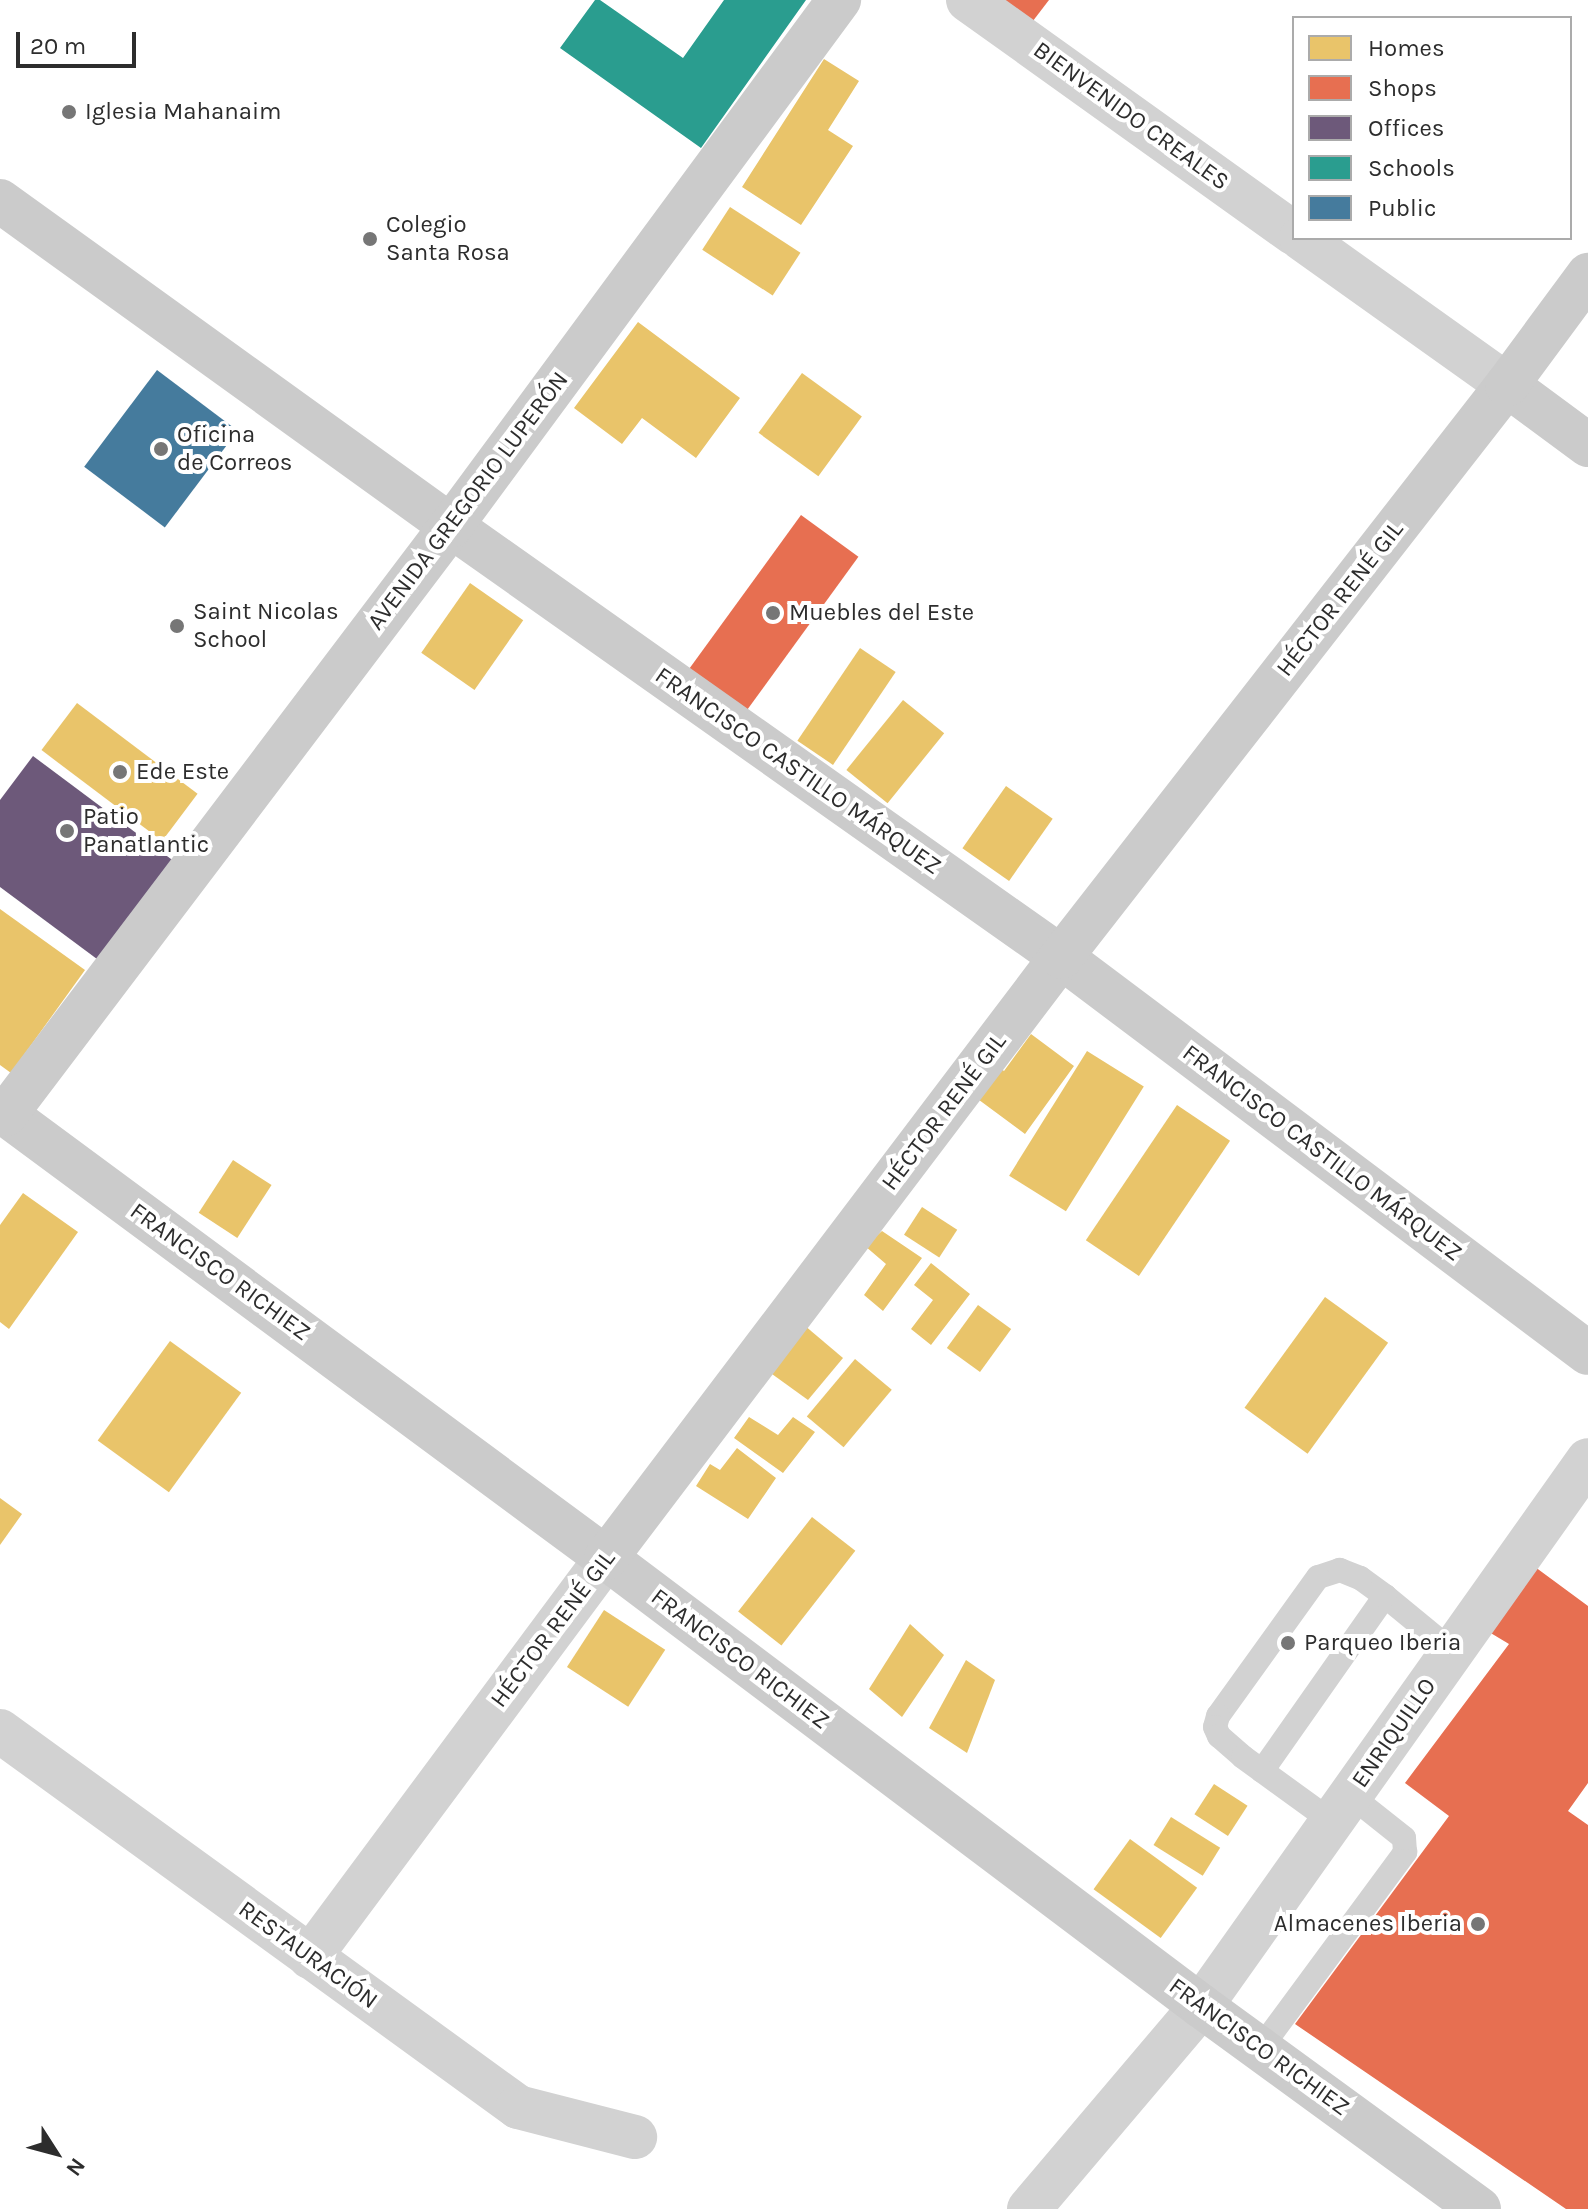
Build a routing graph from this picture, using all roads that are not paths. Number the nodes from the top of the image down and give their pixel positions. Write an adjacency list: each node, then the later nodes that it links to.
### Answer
1 (839, 0): 9 (main road, AVENIDA GREGORIO LUPERÓN)
2 (968, 0): 4 (street, BIENVENIDO CREALES)
3 (0, 201): 9 (main road, FRANCISCO CASTILLO MÁRQUEZ)
4 (1292, 232)
5 (1304, 240): 7 (street)
6 (1588, 275): 7 (main road, HÉCTOR RENÉ GIL)
7 (1507, 385): 8 (main road); 10 (main road, HÉCTOR RENÉ GIL)
8 (1588, 445)
9 (451, 526): 10 (main road, FRANCISCO CASTILLO MÁRQUEZ); 11 (main road, AVENIDA GREGORIO LUPERÓN)
10 (1061, 957): 12 (main road, FRANCISCO CASTILLO MÁRQUEZ); 14 (main road, HÉCTOR RENÉ GIL)
11 (2, 1115): 14 (main road, FRANCISCO RICHIEZ)
12 (1588, 1353)
13 (1588, 1460): 16 (street, ENRIQUILLO)
14 (606, 1558): 20 (street, HÉCTOR RENÉ GIL); 21 (main road, FRANCISCO RICHIEZ)
15 (1385, 1596): 16 (lane); 18 (lane); 18 (lane)
16 (1452, 1651): 19 (street, ENRIQUILLO)
17 (0, 1731): 20 (street, RESTAURACIÓN)
18 (1262, 1771): 19 (lane)
19 (1340, 1808): 21 (street, ENRIQUILLO); 22 (lane)
20 (310, 1957): 23 (street, RESTAURACIÓN)
21 (1201, 2006): 22 (main road, FRANCISCO RICHIEZ); 24 (street, ENRIQUILLO)
22 (1260, 2049): 25 (main road, FRANCISCO RICHIEZ)
23 (635, 2137)
24 (1029, 2209)
25 (1479, 2209)

